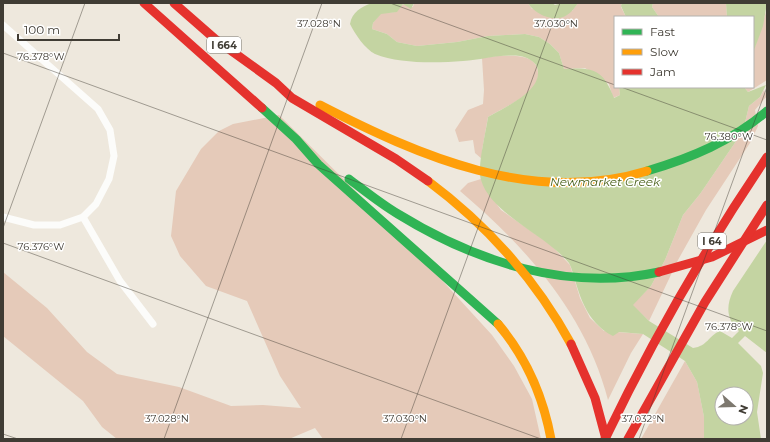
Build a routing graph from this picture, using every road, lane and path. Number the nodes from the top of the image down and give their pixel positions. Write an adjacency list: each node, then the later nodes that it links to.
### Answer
1 (144, 3): 6 (highway, I 664)
2 (174, 3): 4 (highway, I 664)
3 (3, 25): 10 (street)
4 (277, 84): 5 (highway); 14 (highway)
5 (765, 113)
6 (296, 139): 11 (highway); 13 (highway)
7 (767, 157): 14 (highway, I 64)
8 (767, 205): 15 (highway, I 64)
9 (3, 217): 10 (street)
10 (83, 217): 12 (street)
11 (767, 230)
12 (153, 324)
13 (551, 439)
14 (605, 439)
15 (628, 439)

